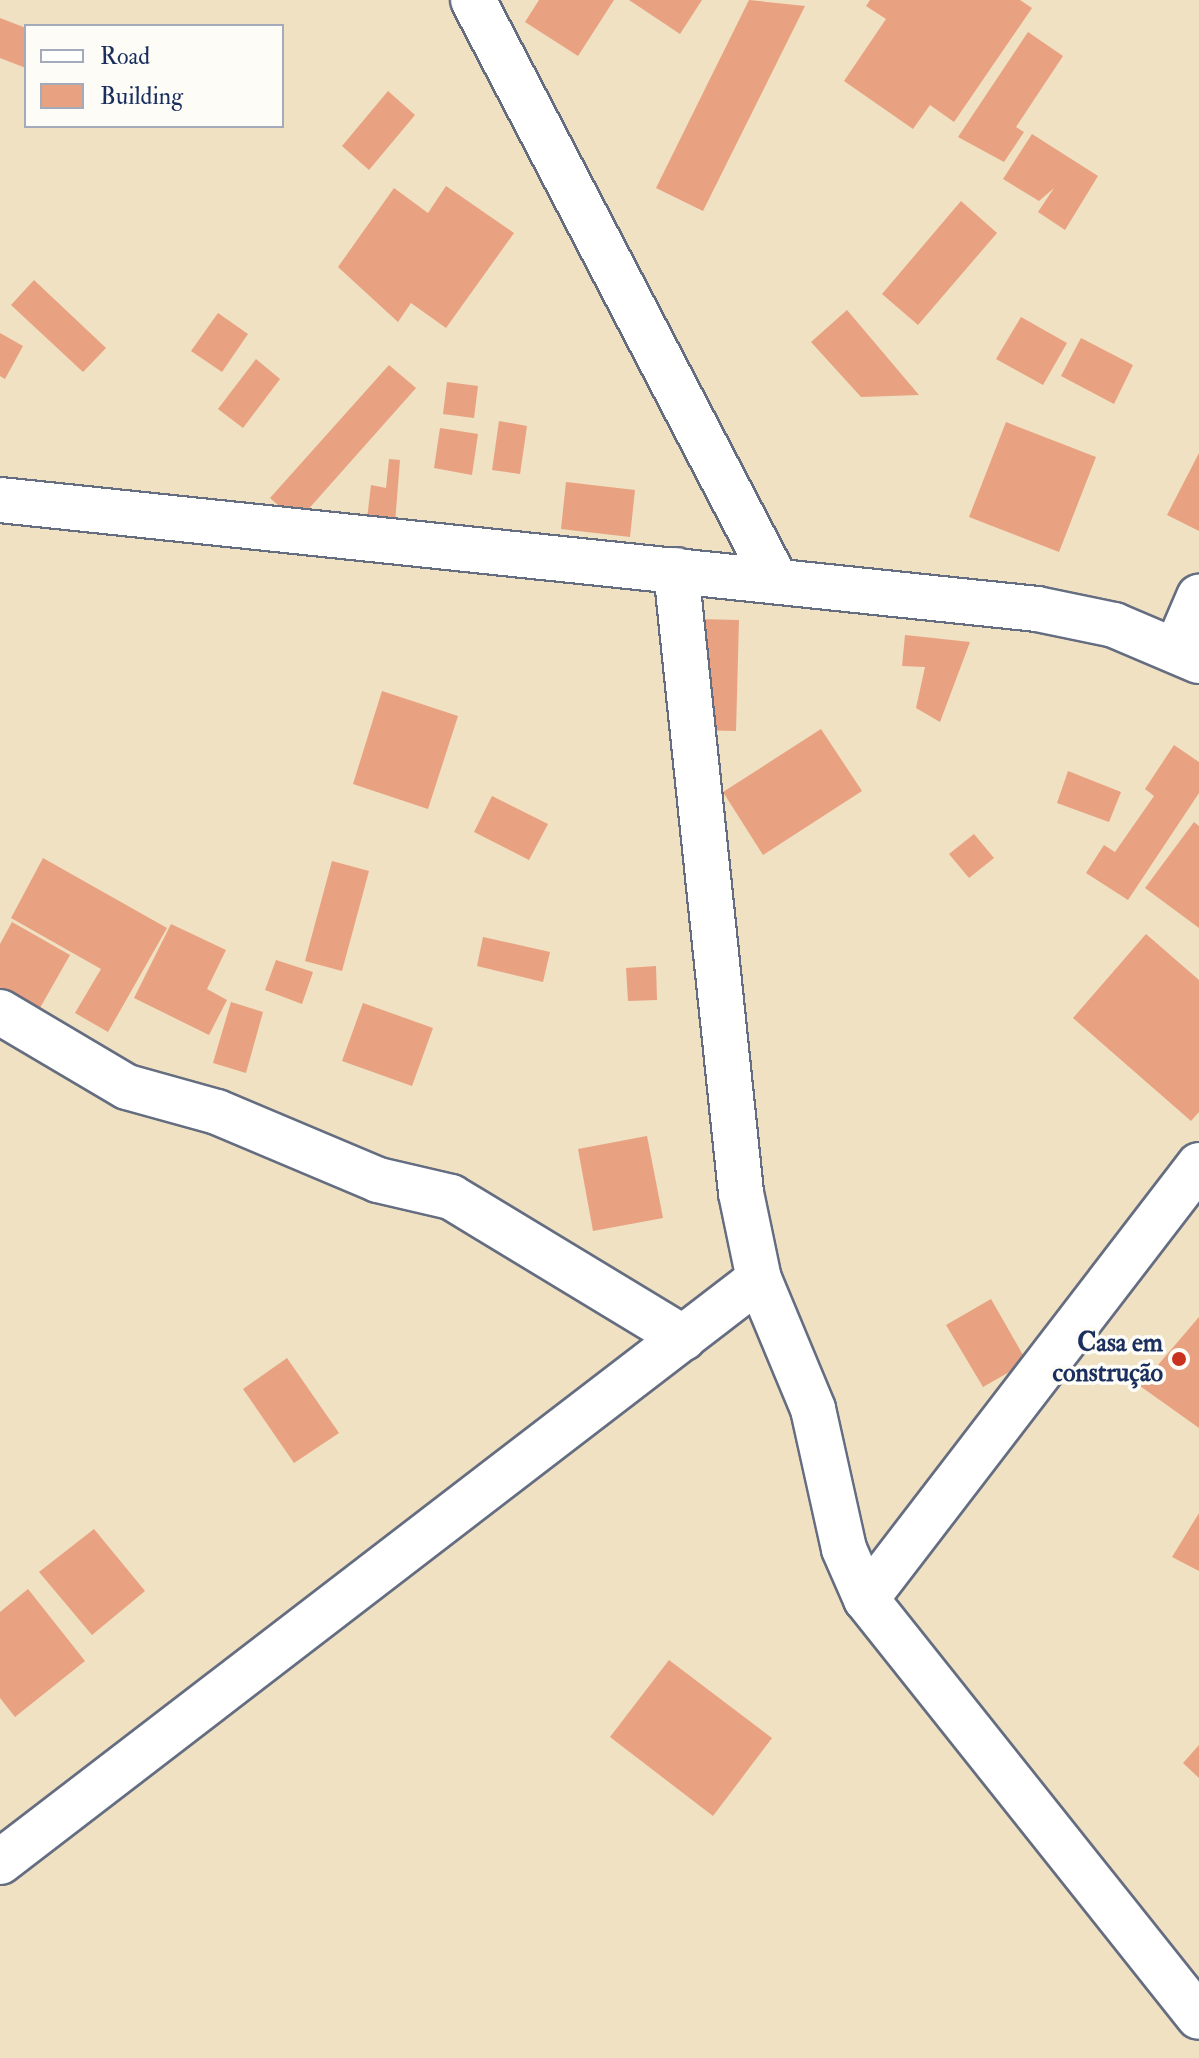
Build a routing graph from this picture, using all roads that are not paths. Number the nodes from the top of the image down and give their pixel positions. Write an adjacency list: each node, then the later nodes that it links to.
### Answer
1 (473, 0): 4 (street)
2 (0, 500): 3 (street)
3 (676, 570): 4 (street); 9 (street)
4 (774, 577): 6 (street)
5 (1199, 597): 6 (street)
6 (1188, 654)
7 (0, 1012): 10 (street)
8 (1199, 1165): 11 (street)
9 (759, 1279): 10 (street); 11 (street)
10 (684, 1338): 12 (street)
11 (866, 1599): 13 (street)
12 (0, 1862)
13 (1199, 2017)

